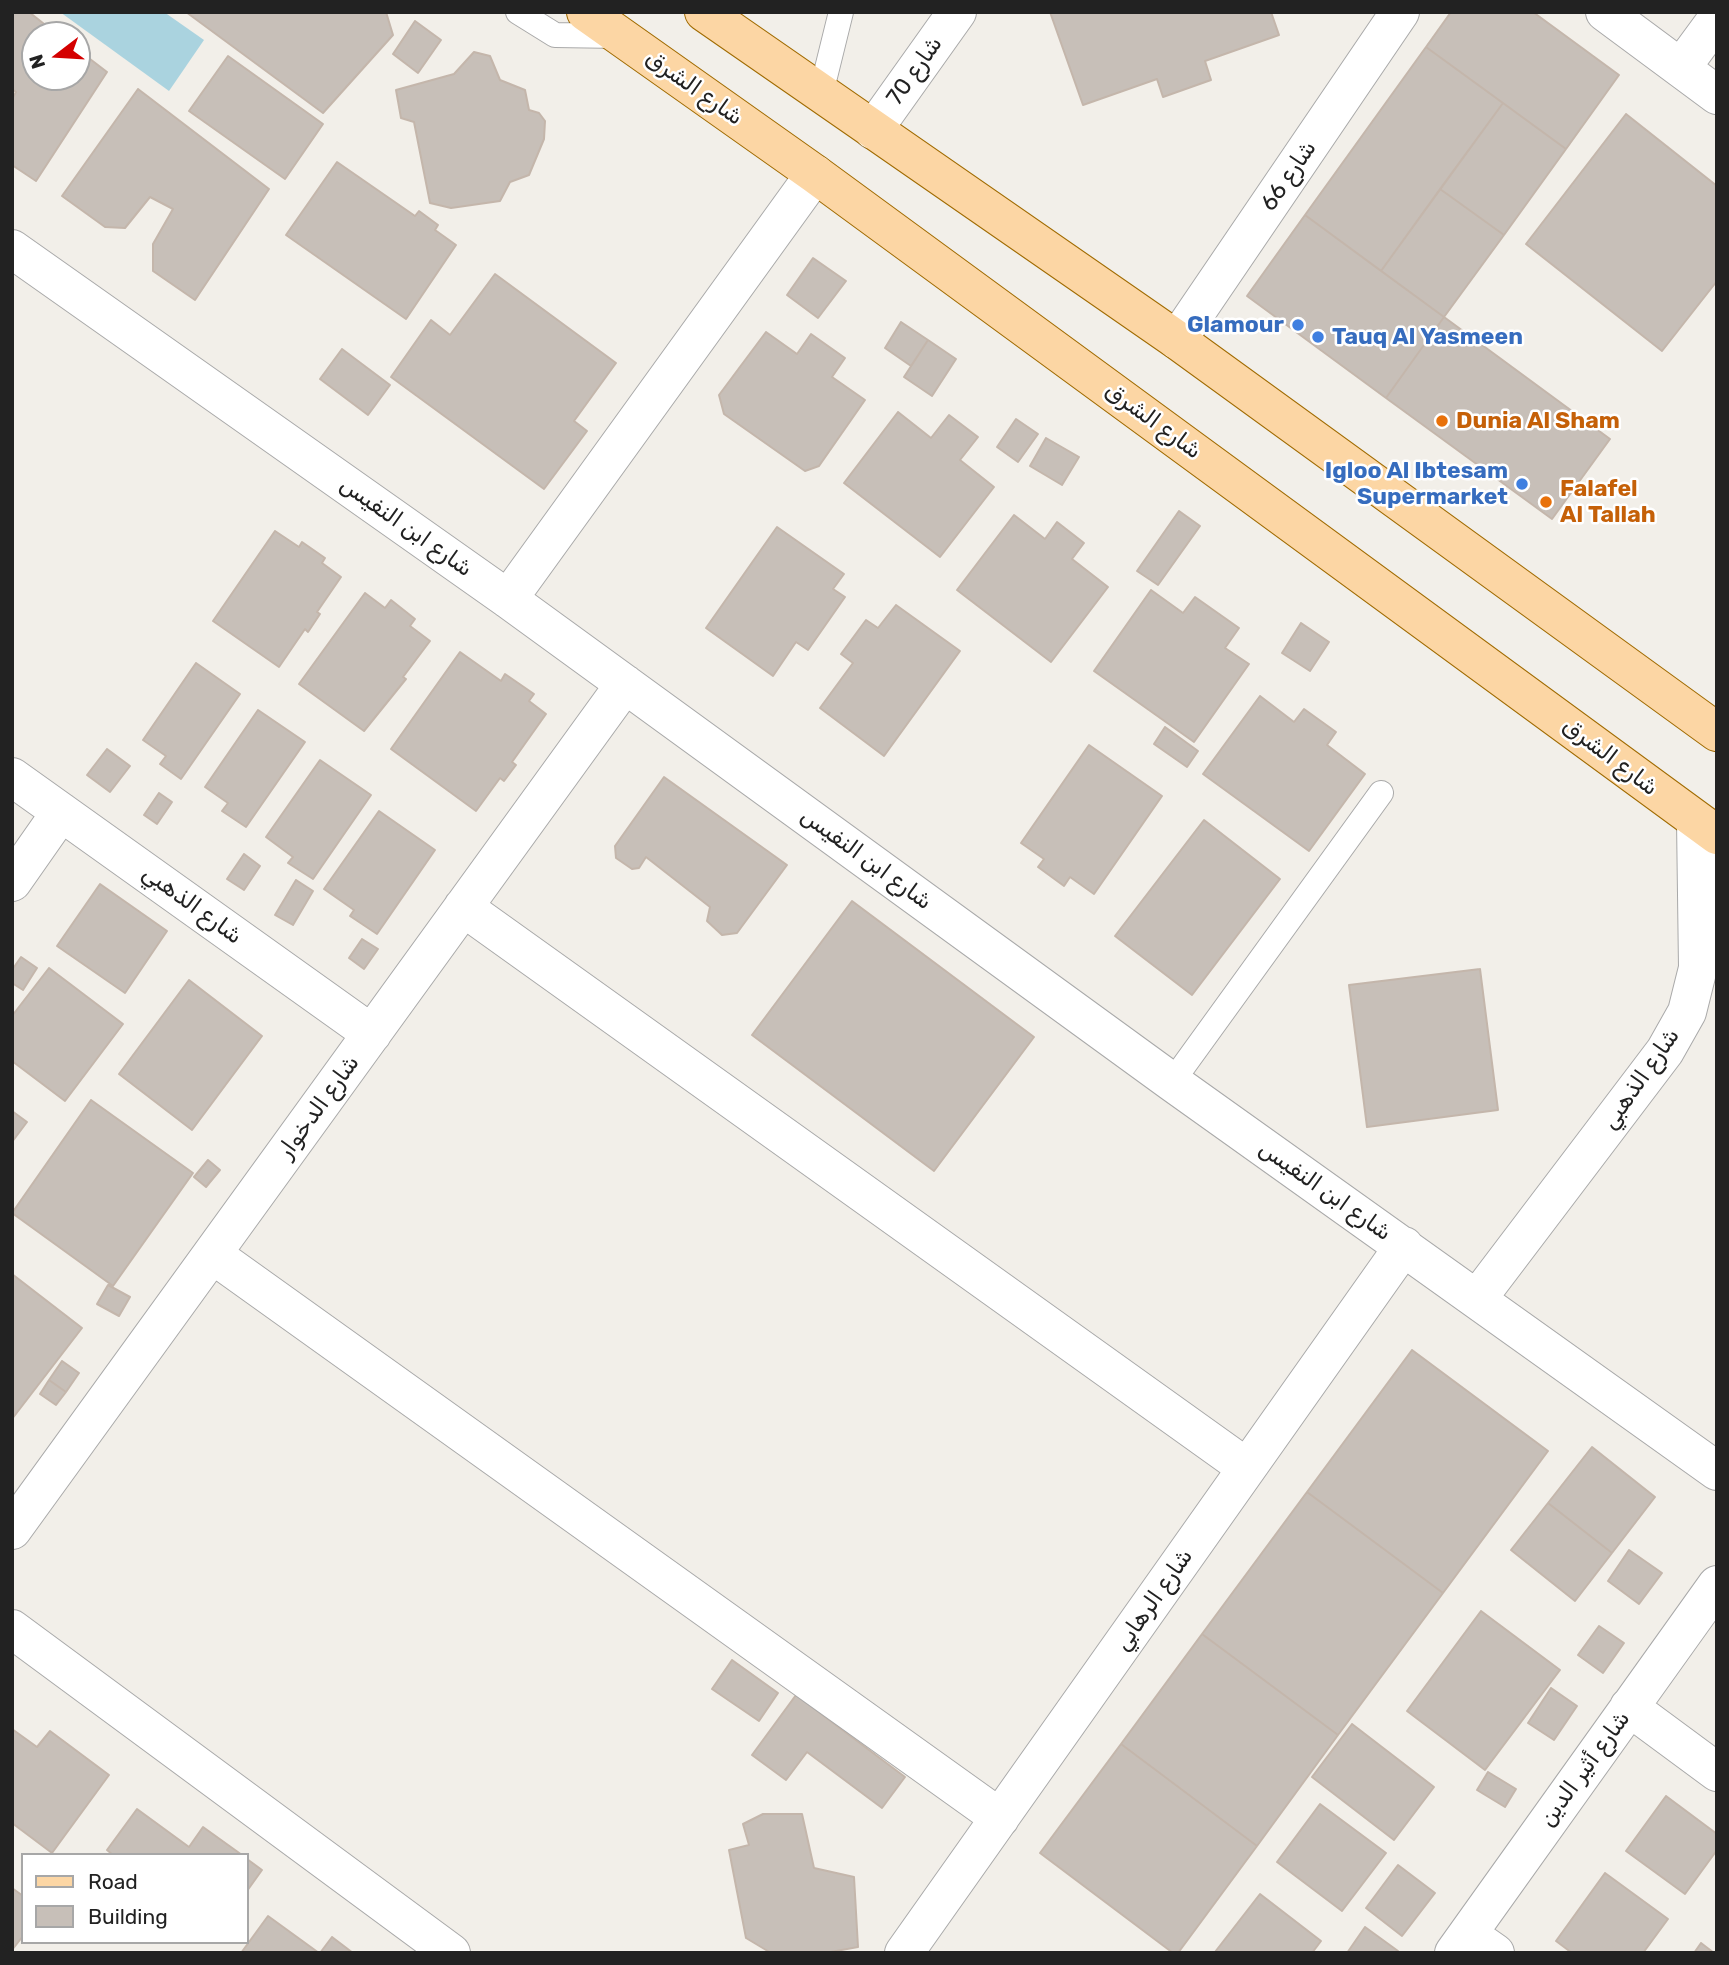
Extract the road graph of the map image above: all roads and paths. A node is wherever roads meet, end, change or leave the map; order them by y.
1 (518, 12) edge
2 (586, 12) edge
3 (704, 12) edge
4 (841, 12) edge
5 (957, 12) edge
6 (1400, 12) edge
7 (1605, 12) edge
8 (1717, 19) edge
9 (621, 36) junction
10 (1681, 68) junction
11 (821, 93) junction
12 (1717, 94) edge
13 (873, 130) junction
14 (815, 174) junction
15 (12, 249) edge
16 (1177, 340) junction
17 (509, 599) junction
18 (625, 684) junction
19 (1717, 732) edge
20 (12, 777) edge
21 (1381, 793) dead end
22 (61, 812) junction
23 (1706, 828) edge
24 (12, 882) edge
25 (463, 907) junction
26 (372, 1034) junction
27 (1172, 1082) junction
28 (1404, 1247) junction
29 (212, 1254) junction
30 (1476, 1299) junction
31 (1247, 1468) junction
32 (1717, 1471) edge
33 (12, 1530) edge
34 (1717, 1585) edge
35 (12, 1629) edge
36 (1629, 1707) junction
37 (1717, 1772) edge
38 (1000, 1818) junction
39 (1472, 1946) edge
40 (451, 1953) edge
41 (904, 1953) edge

1 - 9 lane
2 - 9 main road, شارع الشرق
3 - 11 main road
4 - 11 lane
5 - 13 street, شارع 70
6 - 16 street, شارع 66
7 - 10 street
8 - 10 street
9 - 14 main road, شارع الشرق
10 - 12 street
11 - 13 main road
13 - 16 main road
14 - 17 street
14 - 23 main road, شارع الشرق
15 - 17 street, شارع ابن النفيس
16 - 19 main road
17 - 18 street, شارع ابن النفيس
18 - 25 street, شارع الدخوار
18 - 27 street, شارع ابن النفيس
20 - 22 street, شارع الذهبي
21 - 27 lane
22 - 24 street
22 - 26 street, شارع الذهبي
23 - 30 street, شارع الذهبي
25 - 26 street, شارع الدخوار
25 - 31 street
26 - 29 street, شارع الدخوار
27 - 28 street, شارع ابن النفيس
28 - 30 street, شارع ابن النفيس
28 - 31 street, شارع الرهابي
29 - 33 street, شارع الدخوار
29 - 38 street
30 - 32 street, شارع ابن النفيس
31 - 38 street, شارع الرهابي
34 - 36 street, شارع أثير الدين
35 - 40 street
36 - 37 street
36 - 39 street, شارع أثير الدين
38 - 41 street, شارع الرهابي

